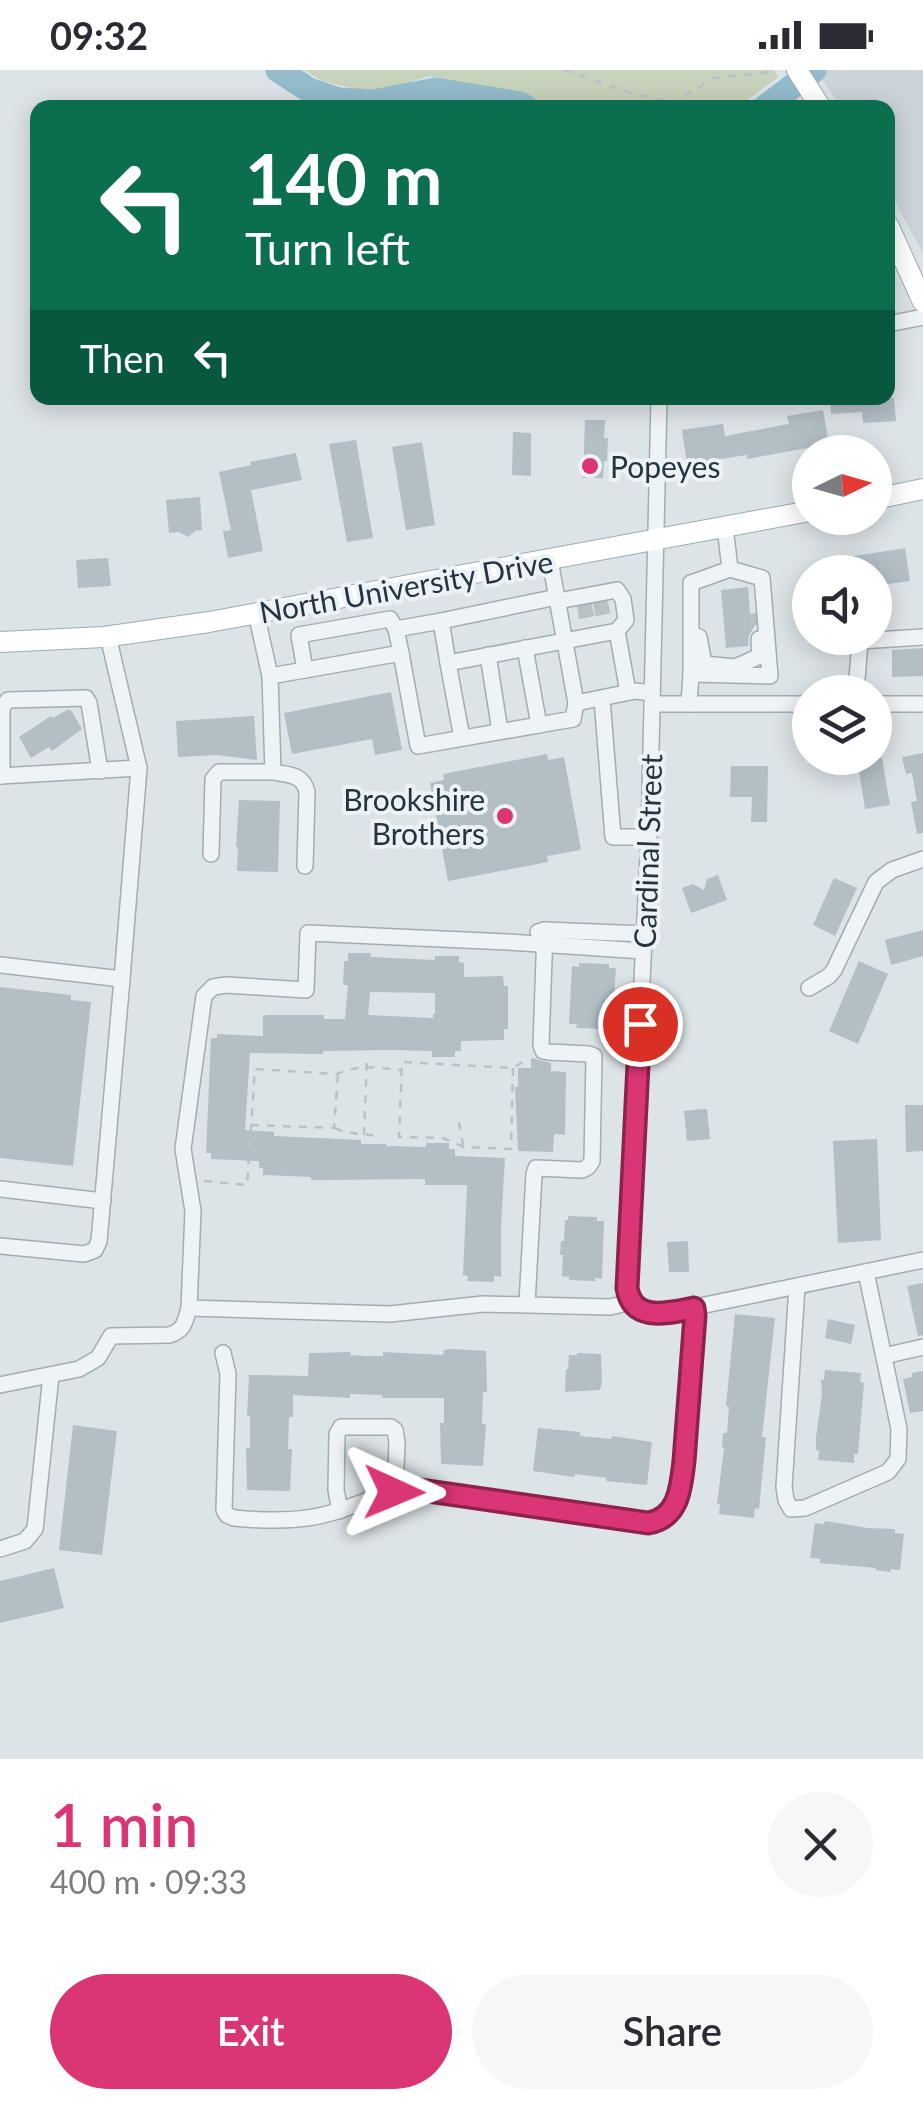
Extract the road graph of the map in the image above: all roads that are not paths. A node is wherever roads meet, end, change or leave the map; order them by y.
1 (797, 70) edge
2 (816, 100) edge
3 (895, 240) edge
4 (923, 302) edge
5 (923, 317) edge
6 (895, 323) edge
7 (659, 405) edge
8 (923, 489) edge
9 (892, 495) edge
10 (792, 514) edge
11 (725, 527) junction
12 (655, 541) junction
13 (550, 560) junction
14 (730, 569) junction
15 (763, 592) junction
16 (557, 598) junction
17 (256, 613) junction
18 (597, 614) junction
19 (441, 621) junction
20 (396, 629) junction
21 (691, 633) junction
22 (108, 636) junction
23 (923, 637) edge
24 (565, 640) junction
25 (0, 642) edge
26 (525, 648) junction
27 (401, 653) junction
28 (488, 656) junction
29 (448, 664) junction
30 (305, 670) junction
31 (691, 674) junction
32 (857, 675) edge
33 (270, 676) junction
34 (770, 676) junction
35 (628, 692) junction
36 (602, 698) junction
37 (652, 698) junction
38 (576, 703) junction
39 (689, 704) junction
40 (771, 704) junction
41 (792, 704) edge
42 (892, 704) edge
43 (923, 704) edge
44 (128, 720) junction
45 (538, 725) junction
46 (93, 726) junction
47 (500, 731) junction
48 (462, 738) junction
49 (139, 768) junction
50 (100, 770) junction
51 (273, 772) junction
52 (1, 776) edge
53 (649, 837) junction
54 (211, 854) dead end
55 (923, 859) edge
56 (305, 866) dead end
57 (644, 934) junction
58 (545, 937) junction
59 (643, 952) junction
60 (0, 965) edge
61 (122, 979) junction
62 (809, 988) dead end
63 (0, 1190) edge
64 (103, 1201) junction
65 (0, 1246) edge
66 (923, 1260) edge
67 (866, 1272) junction
68 (797, 1286) junction
69 (631, 1302) junction
70 (527, 1304) junction
71 (189, 1308) junction
72 (694, 1308) junction
73 (923, 1347) edge
74 (223, 1353) dead end
75 (884, 1356) junction
76 (51, 1375) junction
77 (0, 1384) edge
78 (394, 1492) junction
79 (340, 1510) junction
80 (0, 1549) edge

1 - 2 main road
3 - 4 main road
5 - 6 street
7 - 12 street, Cardinal Street
8 - 9 main road
10 - 11 main road, North University Drive
11 - 12 main road, North University Drive
11 - 14 street
12 - 13 main road, North University Drive
12 - 37 street, Cardinal Street
13 - 16 street
13 - 17 main road, North University Drive
14 - 15 street
14 - 21 street
15 - 21 street
15 - 34 street
16 - 18 street
16 - 19 street
16 - 24 street
17 - 22 main road, North University Drive
17 - 33 street
18 - 24 street
18 - 35 street
19 - 20 street
19 - 29 street
20 - 27 street
20 - 30 street
21 - 31 street
22 - 25 main road, North University Drive
22 - 44 street
23 - 32 street
24 - 26 street
24 - 38 street
26 - 28 street
26 - 45 street
27 - 30 street
27 - 48 street
28 - 29 street
28 - 47 street
29 - 48 street
30 - 33 street
31 - 34 street
31 - 39 street
33 - 51 street
34 - 40 street
35 - 36 street
35 - 37 street
36 - 38 street
36 - 53 street
37 - 39 street
37 - 53 street, Cardinal Street
38 - 45 street
39 - 40 street
40 - 41 street
42 - 43 street
44 - 46 street
44 - 49 street
45 - 47 street
46 - 50 street
46 - 52 street
47 - 48 street
49 - 50 street
49 - 61 street
50 - 52 street
51 - 54 street
51 - 56 street
53 - 57 street, Cardinal Street
55 - 62 street
57 - 58 street
57 - 59 street, Cardinal Street
58 - 59 street
58 - 70 street
58 - 71 street
59 - 69 street, Cardinal Street
60 - 61 street
61 - 64 street
63 - 64 street
64 - 65 street
66 - 67 street
67 - 68 street
67 - 75 street
68 - 72 street
68 - 75 street
69 - 70 street
69 - 72 street
70 - 71 street
71 - 76 street
72 - 78 street
73 - 75 street
74 - 79 street
76 - 77 street
76 - 80 street
78 - 79 street
78 - 79 street

